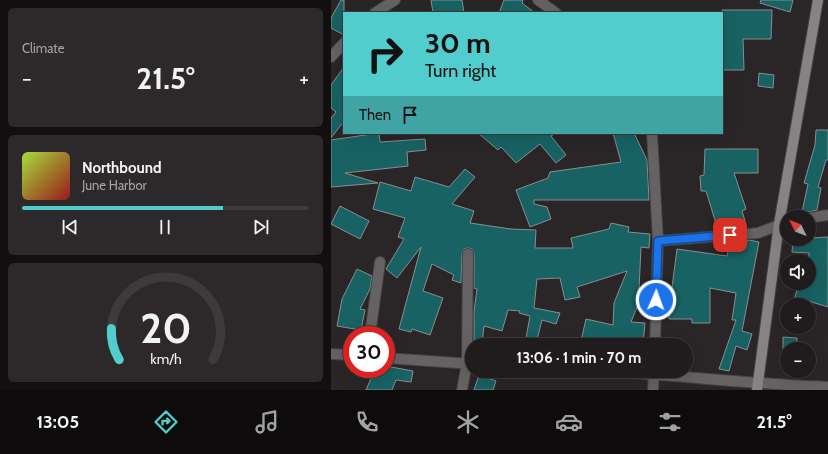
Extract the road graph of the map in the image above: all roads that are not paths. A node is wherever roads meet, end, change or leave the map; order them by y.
1 (395, 0) edge
2 (539, 0) edge
3 (818, 0) edge
4 (377, 12) edge
5 (555, 12) edge
6 (343, 45) edge
7 (331, 57) edge
8 (652, 134) edge
9 (785, 210) edge
10 (828, 215) edge
11 (816, 217) edge
12 (780, 224) edge
13 (658, 241) junction
14 (780, 243) edge
15 (467, 254) dead end
16 (381, 262) dead end
17 (371, 326) edge
18 (469, 338) edge
19 (655, 338) edge
20 (331, 354) edge
21 (343, 355) edge
22 (395, 359) edge
23 (465, 363) edge
24 (466, 378) edge
25 (654, 378) edge
26 (693, 378) edge
27 (758, 387) edge
28 (828, 388) edge
29 (462, 390) edge
30 (653, 390) edge

1 - 4 street
2 - 5 street
3 - 9 main road
6 - 7 street
8 - 13 street
10 - 11 street
12 - 13 street
13 - 19 street
14 - 27 main road
15 - 18 street
16 - 17 street
20 - 21 street
22 - 23 street
24 - 29 street
25 - 30 street
26 - 27 street
27 - 28 street

